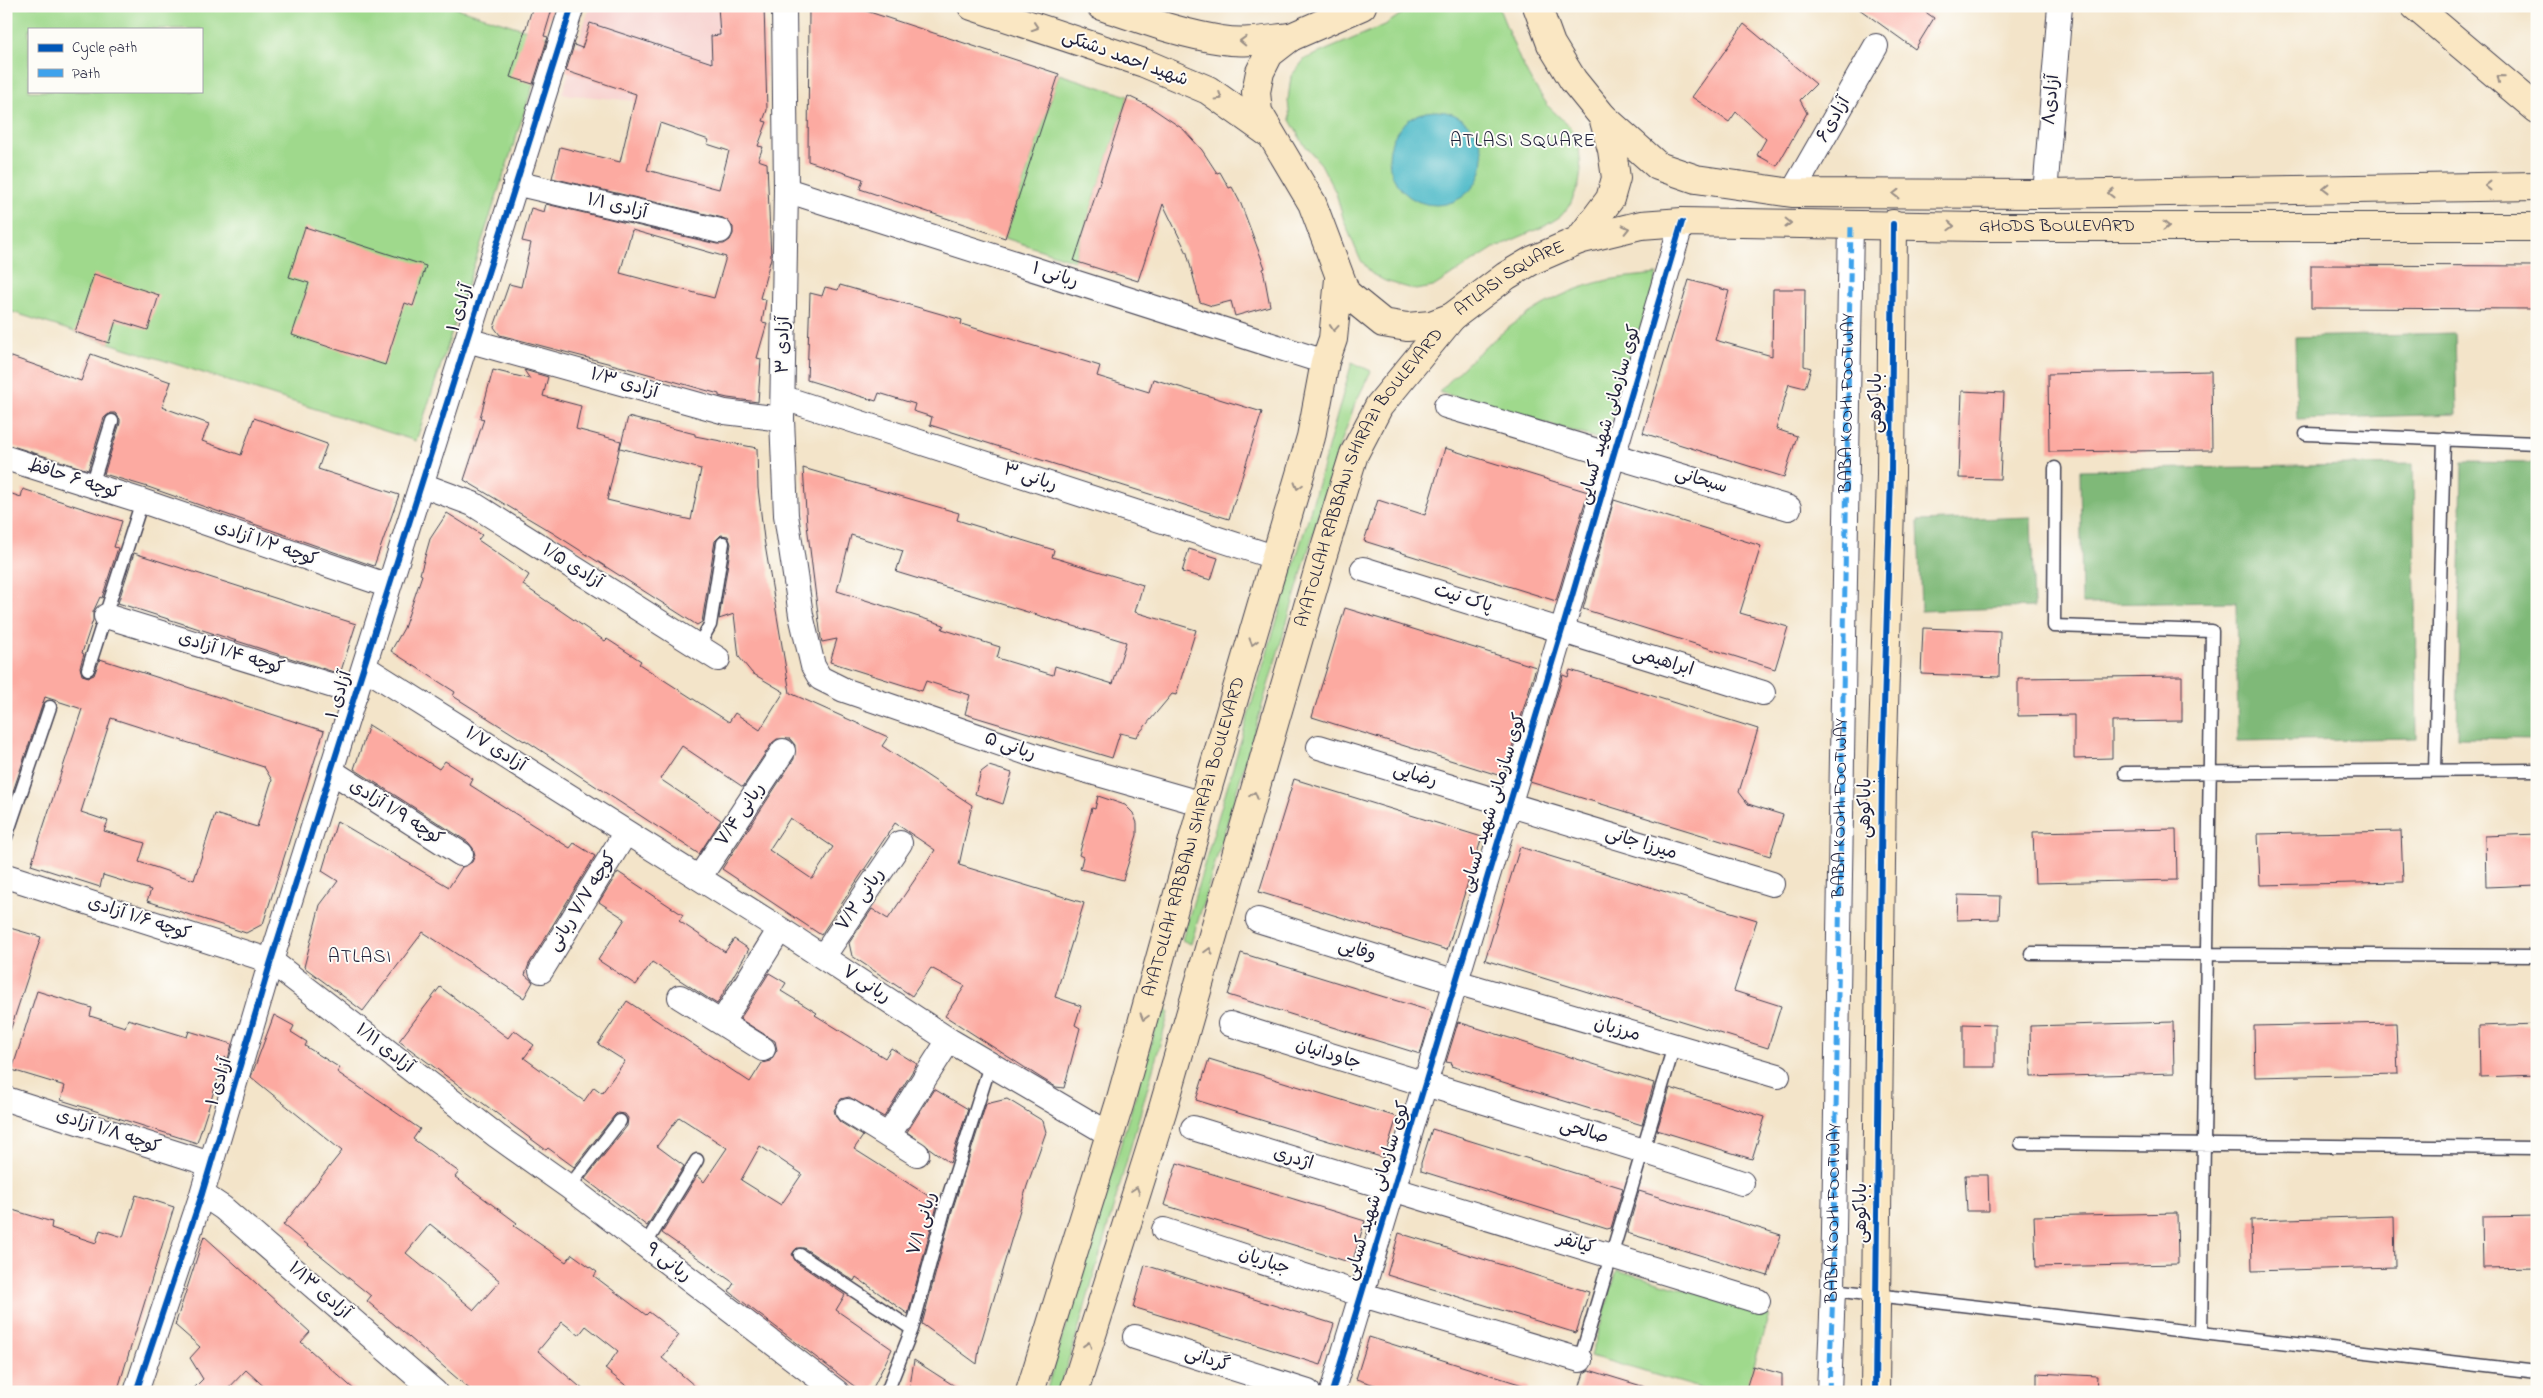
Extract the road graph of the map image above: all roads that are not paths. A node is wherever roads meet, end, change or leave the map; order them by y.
1 (572, 6) edge
2 (784, 6) edge
3 (972, 6) edge
4 (1101, 6) edge
5 (1362, 6) edge
6 (1537, 6) edge
7 (2060, 6) edge
8 (2415, 6) edge
9 (2447, 19) edge
10 (1291, 37) junction
11 (1876, 46) dead end
12 (2537, 109) edge
13 (1603, 117) junction
14 (1268, 133) junction
15 (515, 183) junction
16 (2457, 186) junction
17 (2537, 186) edge
18 (786, 190) junction
19 (1792, 193) junction
20 (2045, 194) junction
21 (1682, 222) junction
22 (1851, 224) junction
23 (1893, 224) junction
24 (2455, 226) junction
25 (2537, 227) edge
26 (720, 232) dead end
27 (1579, 240) junction
28 (1339, 280) junction
29 (1452, 317) junction
30 (467, 340) junction
31 (1324, 362) junction
32 (1446, 406) dead end
33 (783, 409) junction
34 (112, 421) dead end
35 (2306, 434) dead end
36 (2444, 439) junction
37 (2537, 443) edge
38 (1614, 455) junction
39 (6, 458) edge
40 (2055, 468) dead end
41 (92, 485) junction
42 (422, 485) junction
43 (142, 502) junction
44 (1789, 508) dead end
45 (723, 543) dead end
46 (1277, 558) junction
47 (1363, 568) dead end
48 (389, 586) junction
49 (106, 616) junction
50 (1562, 630) junction
51 (708, 652) joint
52 (364, 667) junction
53 (88, 669) dead end
54 (820, 678) joint
55 (356, 693) junction
56 (1763, 693) dead end
57 (50, 707) dead end
58 (1319, 747) dead end
59 (783, 751) dead end
60 (2435, 770) junction
61 (2537, 770) edge
62 (332, 771) junction
63 (2210, 771) junction
64 (2125, 773) dead end
65 (1203, 804) junction
66 (1510, 804) junction
67 (626, 832) junction
68 (6, 837) edge
69 (900, 843) dead end
70 (461, 854) dead end
71 (6, 876) edge
72 (699, 878) junction
73 (1772, 884) dead end
74 (1258, 920) dead end
75 (780, 929) junction
76 (2031, 953) dead end
77 (2207, 954) junction
78 (2537, 956) edge
79 (823, 957) junction
80 (271, 961) junction
81 (1160, 963) junction
82 (541, 971) dead end
83 (1201, 978) junction
84 (1456, 982) junction
85 (680, 997) dead end
86 (722, 1022) junction
87 (1230, 1024) dead end
88 (949, 1040) junction
89 (1674, 1046) junction
90 (763, 1049) dead end
91 (990, 1065) junction
92 (1778, 1076) dead end
93 (1426, 1086) junction
94 (6, 1099) edge
95 (848, 1111) dead end
96 (620, 1121) dead end
97 (1193, 1128) dead end
98 (1109, 1134) junction
99 (497, 1136) joint
100 (888, 1136) junction
101 (2020, 1143) dead end
102 (2204, 1144) junction
103 (2537, 1148) edge
104 (1643, 1150) junction
105 (917, 1154) dead end
106 (697, 1160) dead end
107 (210, 1164) junction
108 (1742, 1183) dead end
109 (569, 1187) junction
110 (1393, 1190) junction
111 (202, 1194) junction
112 (1164, 1230) dead end
113 (645, 1245) junction
114 (1611, 1254) junction
115 (800, 1255) dead end
116 (1833, 1290) junction
117 (1363, 1295) junction
118 (1758, 1301) dead end
119 (912, 1329) junction
120 (2201, 1332) junction
121 (1135, 1337) dead end
122 (1580, 1360) joint
123 (2537, 1372) edge
124 (136, 1392) edge
125 (435, 1392) edge
126 (837, 1392) edge
127 (886, 1392) edge
128 (1030, 1392) edge
129 (1074, 1392) edge
130 (1308, 1392) edge
131 (1332, 1392) edge
132 (1829, 1392) edge
133 (1876, 1392) edge

1 - 15 street, آزادی ۱
2 - 18 street, ۳ آزادی
3 -> 14 main road, شهید احمد دشتکی
10 -> 4 main road
5 - 10 main road, ATLASI SQUARE
6 - 13 main road, ATLASI SQUARE
7 - 20 street, آزادی۸
8 - 9 main road
12 -> 9 main road
10 - 14 main road, ATLASI SQUARE
11 - 19 street, آزادی۶
13 - 19 main road, GHODS BOULEVARD
13 - 27 main road, ATLASI SQUARE
14 - 28 main road, ATLASI SQUARE
15 - 26 street, آزادی ۱/۱
15 - 30 street, آزادی ۱
17 -> 16 main road, GHODS BOULEVARD
16 -> 20 main road, GHODS BOULEVARD
16 - 24 main road
18 - 31 street, ربانی ۱
18 - 33 street, ۳ آزادی
20 -> 19 main road, GHODS BOULEVARD
21 -> 22 main road, GHODS BOULEVARD
27 -> 21 main road, GHODS BOULEVARD
21 - 38 street, کوی سازمانی شهید کسایی
22 - 23 main road, GHODS BOULEVARD
22 - 116 street, BABA KOOHI FOOTWAY
23 -> 24 main road, GHODS BOULEVARD
23 - 133 main road, باباکوهی
24 - 25 main road, GHODS BOULEVARD
27 - 29 main road, ATLASI SQUARE
28 - 29 main road, ATLASI SQUARE
28 -> 31 main road, AYATOLLAH RABBANI SHIRAZI BOULEVARD
83 -> 29 main road, AYATOLLAH RABBANI SHIRAZI BOULEVARD
30 - 33 street, آزادی ۱/۳
30 - 42 street, آزادی ۱
31 -> 46 main road, AYATOLLAH RABBANI SHIRAZI BOULEVARD
32 - 38 street, سبحانی
33 - 46 street, ربانی ۳
33 - 54 street, ۳ آزادی
34 - 41 lane
35 - 36 lane
36 - 37 lane
36 - 60 lane
38 - 44 street, سبحانی
38 - 50 street, کوی سازمانی شهید کسایی
39 - 41 street, کوچه ۶ حافظ
40 - 63 lane
41 - 43 street, کوچه ۶ حافظ
42 - 48 street, آزادی ۱
42 - 51 street, آزادی ۱/۵
43 - 48 street, کوچه ۱/۲ آزادی
43 - 49 lane
45 - 51 lane
46 -> 65 main road, AYATOLLAH RABBANI SHIRAZI BOULEVARD
47 - 50 street, پاک نیت
48 - 52 street, آزادی ۱
49 - 53 lane
49 - 55 street, کوچه ۱/۴ آزادی
50 - 56 street, ابراهیمی
50 - 66 street, کوی سازمانی شهید کسایی
52 - 55 street, آزادی ۱
52 - 67 street, آزادی ۱/۷
54 - 65 street, ربانی ۵
55 - 62 street, آزادی ۱
57 - 68 lane
58 - 66 street, رضایی
59 - 72 street, ربانی ۷/۴
60 - 61 lane
60 - 63 lane
62 - 70 street, کوچه ۱/۹ آزادی
62 - 80 street, آزادی ۱
63 - 64 lane
63 - 77 lane
65 - 81 main road, AYATOLLAH RABBANI SHIRAZI BOULEVARD
66 - 73 street, میرزا جانی
66 - 84 street, کوی سازمانی شهید کسایی
67 - 72 street, ربانی ۷
67 - 82 street, کوچه ۷/۷ ربانی
69 - 79 street, ربانی ۷/۲
71 - 80 street, کوچه ۱/۶ آزادی
72 - 75 street, ربانی ۷
74 - 84 street, وفایی
75 - 79 street, ربانی ۷
75 - 86 street
76 - 77 lane
77 - 78 lane
77 - 102 lane
79 - 88 street, ربانی ۷
80 - 99 street, آزادی ۱/۱۱
80 - 107 street, آزادی ۱
81 - 83 main road
81 -> 98 main road, AYATOLLAH RABBANI SHIRAZI BOULEVARD
129 -> 83 main road, AYATOLLAH RABBANI SHIRAZI BOULEVARD
84 - 89 street, مرزبان
84 - 93 street, کوی سازمانی شهید کسایی
85 - 86 street
86 - 90 street
87 - 93 street, جاودانیان
88 - 91 street, ربانی ۷
88 - 100 street
89 - 92 street, مرزبان
89 - 104 lane
91 - 98 street, ربانی ۷
91 - 119 lane, ربانی ۷/۱
93 - 104 street, صالحی
93 - 110 street, کوی سازمانی شهید کسایی
94 - 107 street, کوچه ۱/۸ آزادی
95 - 100 street
96 - 109 lane
97 - 110 street, اژدری
98 - 128 main road, AYATOLLAH RABBANI SHIRAZI BOULEVARD
99 - 109 street, ربانی ۹
100 - 105 street
101 - 102 lane
102 - 103 lane
102 - 120 lane
104 - 108 street, صالحی
104 - 114 lane
106 - 113 lane
107 - 111 street, آزادی ۱
109 - 113 street, ربانی ۹
110 - 114 street, کیانفر
110 - 117 street, کوی سازمانی شهید کسایی
111 - 124 street, آزادی ۱
111 - 125 street, آزادی ۱/۱۳
112 - 117 street, جباریان
113 - 126 street, ربانی ۹
114 - 118 street, کیانفر
114 - 122 lane
115 - 119 lane
116 - 120 lane
116 - 132 street, BABA KOOHI FOOTWAY
117 - 122 street, جباریان
117 - 131 street, کوی سازمانی شهید کسایی
119 - 127 lane, ربانی ۷/۱
120 - 123 lane
121 - 130 street, گردانی

